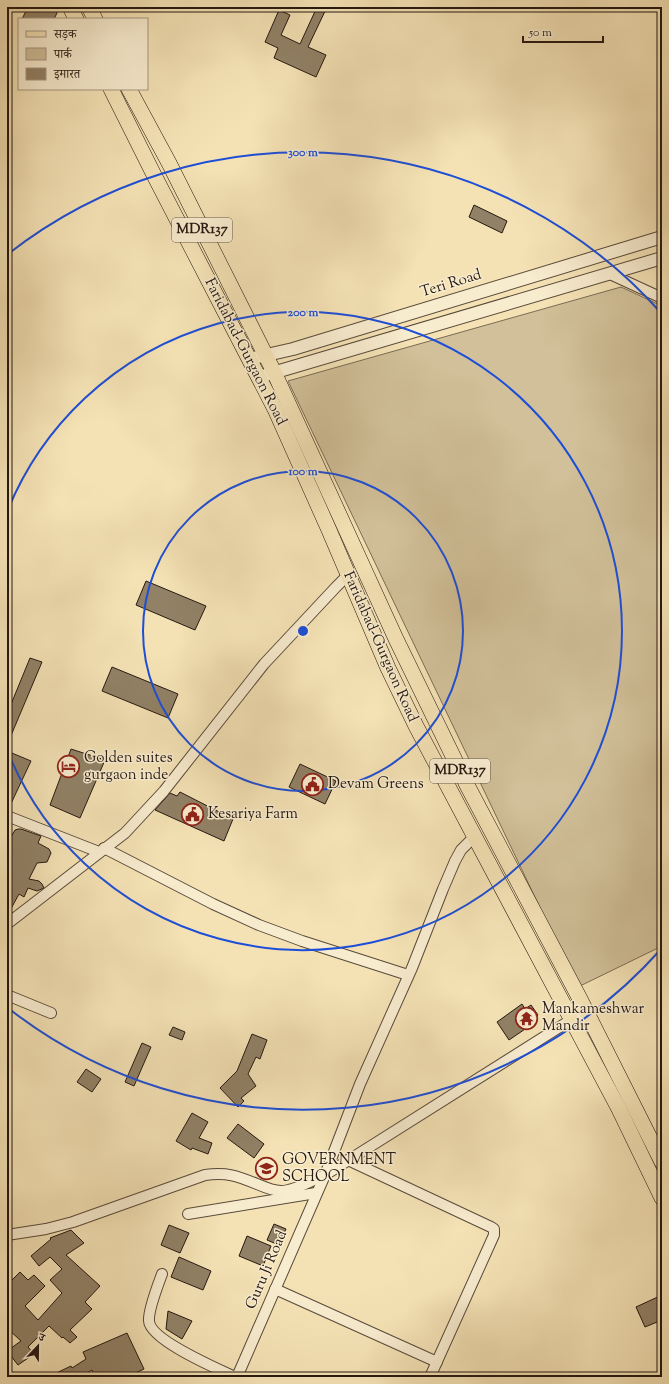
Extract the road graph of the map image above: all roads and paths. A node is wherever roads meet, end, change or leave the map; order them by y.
1 (70, 7) edge
2 (89, 7) edge
3 (76, 18) edge
4 (94, 18) edge
5 (112, 90) edge
6 (130, 90) edge
7 (662, 237) edge
8 (662, 258) edge
9 (610, 274) junction
10 (662, 298) edge
11 (266, 356) junction
12 (249, 359) junction
13 (274, 372) junction
14 (259, 377) junction
15 (348, 575) junction
16 (7, 816) edge
17 (474, 837) junction
18 (101, 850) junction
19 (7, 924) edge
20 (408, 975) junction
21 (7, 995) edge
22 (585, 1011) junction
23 (51, 1013) dead end
24 (572, 1020) junction
25 (348, 1160) junction
26 (662, 1162) edge
27 (325, 1175) junction
28 (316, 1193) junction
29 (662, 1198) edge
30 (188, 1214) dead end
31 (7, 1235) edge
32 (162, 1274) dead end
33 (275, 1289) junction
34 (437, 1362) junction
35 (236, 1377) edge
36 (430, 1377) edge

1 - 3 main road
2 - 4 main road
5 - 12 main road, Faridabad-Gurgaon Road / MDR137
6 - 11 main road, Faridabad-Gurgaon Road / MDR137
7 - 11 street, Teri Road
8 - 9 street
9 - 10 street
9 - 13 street
11 - 12 street, Teri Road
11 - 13 main road, Faridabad-Gurgaon Road / MDR137
12 - 14 main road, Faridabad-Gurgaon Road / MDR137
13 - 14 street
13 - 22 main road, Faridabad-Gurgaon Road / MDR137
14 - 15 main road, Faridabad-Gurgaon Road / MDR137
15 - 17 main road, Faridabad-Gurgaon Road / MDR137
15 - 18 street
16 - 18 street
17 - 20 street, Guru Ji Road
17 - 24 main road, Faridabad-Gurgaon Road / MDR137
18 - 19 street
18 - 20 street
20 - 27 street, Guru Ji Road
21 - 23 street
22 - 24 street
22 - 26 main road, Faridabad-Gurgaon Road / MDR137
24 - 25 street
24 - 29 main road, Faridabad-Gurgaon Road / MDR137
25 - 27 street
25 - 34 street
27 - 28 street, Guru Ji Road
27 - 31 street
28 - 30 street
28 - 33 street, Guru Ji Road
32 - 35 street
33 - 34 street
33 - 35 street, Guru Ji Road
34 - 36 street

